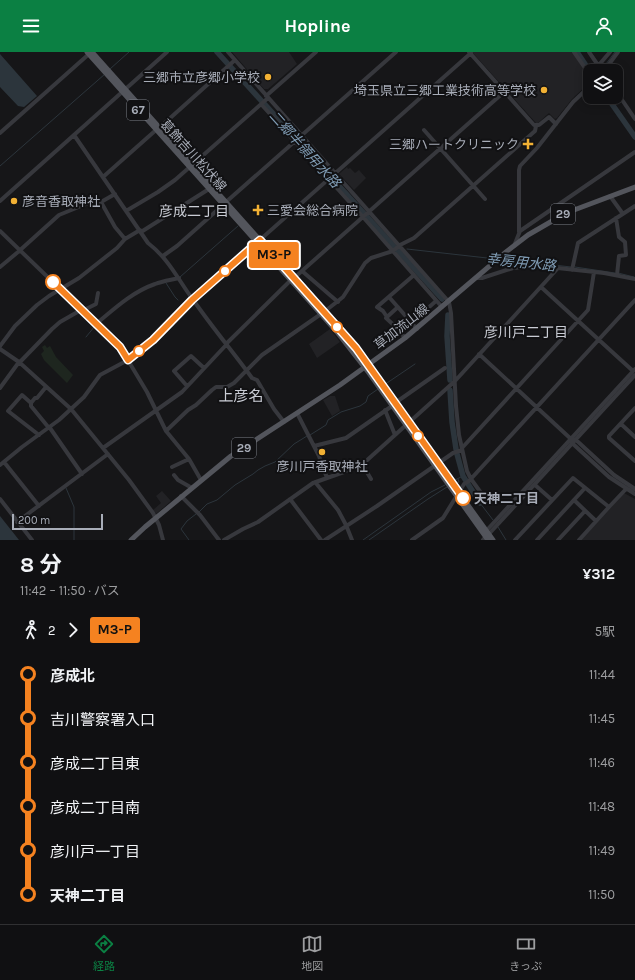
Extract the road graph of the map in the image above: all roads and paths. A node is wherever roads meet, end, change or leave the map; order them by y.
1 (167, 52) edge
2 (228, 52) edge
3 (316, 52) edge
4 (396, 52) edge
5 (574, 52) edge
6 (589, 52) edge
7 (610, 52) edge
8 (618, 52) edge
9 (89, 53) edge
10 (470, 53) edge
11 (235, 60) junction
12 (597, 64) edge
13 (600, 64) edge
14 (609, 64) edge
15 (583, 65) edge
16 (124, 90) junction
17 (504, 92) junction
18 (583, 93) edge
19 (264, 100) junction
20 (623, 101) edge
21 (635, 119) edge
22 (556, 124) junction
23 (536, 126) junction
24 (158, 129) junction
25 (424, 130) dead end
26 (0, 133) edge
27 (74, 135) junction
28 (298, 139) junction
29 (440, 148) junction
30 (635, 152) edge
31 (191, 166) junction
32 (103, 177) junction
33 (331, 177) junction
34 (473, 186) junction
35 (635, 186) edge
36 (209, 189) junction
37 (115, 194) junction
38 (610, 196) junction
39 (485, 199) dead end
40 (0, 200) edge
41 (101, 202) junction
42 (225, 204) junction
43 (635, 206) edge
44 (126, 211) junction
45 (623, 214) junction
46 (366, 215) junction
47 (616, 218) junction
48 (0, 231) edge
49 (140, 231) junction
50 (519, 232) junction
51 (125, 239) junction
52 (258, 241) junction
53 (514, 246) junction
54 (396, 248) junction
55 (20, 250) junction
56 (163, 256) junction
57 (0, 267) edge
58 (558, 268) junction
59 (572, 268) junction
60 (302, 271) junction
61 (594, 272) junction
62 (617, 274) junction
63 (414, 275) junction
64 (179, 278) junction
65 (476, 278) junction
66 (292, 279) junction
67 (635, 279) edge
68 (425, 284) dead end
69 (541, 287) junction
70 (60, 289) junction
71 (98, 293) dead end
72 (389, 297) junction
73 (192, 300) junction
74 (635, 300) edge
75 (436, 301) junction
76 (338, 302) junction
77 (449, 302) junction
78 (442, 306) junction
79 (398, 308) junction
80 (82, 310) junction
81 (322, 313) junction
82 (387, 317) junction
83 (407, 318) junction
84 (579, 320) junction
85 (411, 323) junction
86 (96, 324) junction
87 (396, 327) junction
88 (417, 329) junction
89 (405, 338) junction
90 (599, 339) junction
91 (227, 344) junction
92 (0, 346) edge
93 (0, 349) edge
94 (479, 354) junction
95 (128, 360) junction
96 (19, 363) junction
97 (366, 366) junction
98 (204, 368) junction
99 (445, 368) dead end
100 (247, 371) junction
101 (634, 372) edge
102 (455, 381) junction
103 (187, 386) junction
104 (0, 388) edge
105 (46, 388) junction
106 (516, 389) junction
107 (31, 403) junction
108 (394, 405) junction
109 (536, 407) junction
110 (635, 408) edge
111 (71, 409) junction
112 (156, 410) junction
113 (385, 410) junction
114 (297, 413) junction
115 (284, 422) junction
116 (407, 423) junction
117 (621, 424) junction
118 (49, 428) junction
119 (166, 431) junction
120 (39, 435) junction
121 (394, 435) junction
122 (635, 437) edge
123 (571, 439) junction
124 (574, 442) junction
125 (314, 446) junction
126 (103, 448) junction
127 (458, 450) junction
128 (108, 454) junction
129 (189, 459) junction
130 (635, 461) edge
131 (2, 463) edge
132 (362, 464) junction
133 (436, 464) junction
134 (172, 467) dead end
135 (82, 474) junction
136 (174, 474) dead end
137 (327, 478) junction
138 (371, 479) dead end
139 (201, 480) junction
140 (470, 480) junction
141 (315, 482) junction
142 (535, 485) junction
143 (192, 488) junction
144 (585, 488) junction
145 (626, 489) junction
146 (635, 489) edge
147 (458, 493) junction
148 (635, 494) edge
149 (181, 496) junction
150 (484, 497) dead end
151 (0, 499) edge
152 (290, 499) junction
153 (552, 500) junction
154 (574, 500) junction
155 (39, 506) junction
156 (609, 507) junction
157 (585, 511) junction
158 (156, 518) junction
159 (596, 521) junction
160 (17, 522) junction
161 (346, 525) junction
162 (487, 536) edge
163 (32, 540) edge
164 (132, 540) edge
165 (163, 540) edge
166 (219, 540) edge
167 (224, 540) edge
168 (321, 540) edge
169 (324, 540) edge
170 (352, 540) edge
171 (412, 540) edge
172 (493, 540) edge
173 (515, 540) edge
174 (537, 540) edge
175 (558, 540) edge
176 (579, 540) edge

1 - 16 street
2 - 11 street
3 - 19 street
4 - 28 street
5 - 15 street
6 - 12 street
7 - 13 street
8 - 14 street
9 - 16 main road, 葛飾吉川松伏線 / 67
9 - 26 street
10 - 17 street
10 - 33 street
11 - 19 street
11 - 24 street
16 - 24 main road, 葛飾吉川松伏線 / 67
16 - 27 street
17 - 23 street
17 - 29 street
18 - 22 street
19 - 28 street
19 - 28 street
19 - 31 street
20 - 21 street
22 - 23 street
22 - 50 street
23 - 34 street
24 - 31 main road, 葛飾吉川松伏線 / 67
24 - 32 street
25 - 29 street
27 - 32 street
27 - 40 street
28 - 33 street
28 - 33 street
28 - 42 street
29 - 34 street
29 - 46 street
30 - 50 street
31 - 36 main road, 葛飾吉川松伏線 / 67
31 - 42 main road, 葛飾吉川松伏線 / 67
31 - 44 street
32 - 37 street
33 - 46 street
33 - 46 street
33 - 52 street
34 - 39 street
34 - 54 street
35 - 38 main road, 草加流山線 / 29
36 - 42 main road, 葛飾吉川松伏線 / 67
36 - 49 street
37 - 41 street
37 - 44 street
38 - 45 street
38 - 53 main road, 草加流山線 / 29
41 - 51 street
41 - 55 street
42 - 52 main road, 葛飾吉川松伏線 / 67
42 - 56 street
43 - 45 street
44 - 49 street
45 - 47 street
46 - 54 street
46 - 54 street
46 - 60 street
47 - 59 street
47 - 62 street
48 - 55 street
49 - 51 street
49 - 56 street
50 - 53 street
51 - 70 street
52 - 66 main road, 葛飾吉川松伏線 / 67
52 - 73 street
53 - 65 main road, 草加流山線 / 29
54 - 63 street
54 - 76 street
54 - 77 street
55 - 57 street
55 - 70 street
56 - 64 street
58 - 59 street
58 - 65 street
58 - 69 street
59 - 61 street
60 - 66 street
60 - 76 street
61 - 62 street
61 - 84 street
62 - 67 street
63 - 72 street
63 - 75 street
64 - 73 street
64 - 86 street
65 - 77 main road, 草加流山線 / 29
66 - 81 main road, 葛飾吉川松伏線 / 67
66 - 91 street
68 - 78 street
69 - 84 street
69 - 94 street
70 - 80 street
70 - 92 street
71 - 80 street
72 - 79 street
72 - 82 street
73 - 91 street
73 - 95 street
74 - 90 street
75 - 78 street
75 - 85 street
76 - 81 street
77 - 78 main road, 草加流山線 / 29
77 - 102 street
78 - 88 main road, 草加流山線 / 29
79 - 82 street
79 - 83 street
80 - 86 street
80 - 96 street
81 - 97 main road, 葛飾吉川松伏線 / 67
81 - 100 street
82 - 87 street
83 - 85 street
83 - 87 street
84 - 90 street
84 - 106 street
85 - 88 street
86 - 95 street
87 - 89 street
88 - 89 main road, 草加流山線 / 29
89 - 97 main road, 草加流山線 / 29
90 - 101 street
90 - 109 street
91 - 98 street
91 - 100 street
93 - 96 street
94 - 102 street
94 - 106 street
95 - 111 street
95 - 112 street
96 - 104 street
96 - 105 street
97 - 108 main road, 葛飾吉川松伏線 / 67
97 - 114 main road, 草加流山線 / 29
98 - 103 street
98 - 103 street
99 - 108 street
100 - 115 street
100 - 119 street
101 - 123 street
101 - 124 street
102 - 116 street
102 - 127 street
103 - 112 street
105 - 107 street
105 - 111 street
106 - 109 street
106 - 127 street
107 - 118 street
107 - 120 street
108 - 113 street
108 - 116 main road, 葛飾吉川松伏線 / 67
109 - 123 street
109 - 140 street
110 - 117 street
111 - 118 street
111 - 126 street
112 - 119 street
112 - 126 street
113 - 121 street
113 - 125 street
114 - 115 main road, 草加流山線 / 29
114 - 125 street
115 - 139 main road, 草加流山線 / 29
116 - 121 street
116 - 133 main road, 葛飾吉川松伏線 / 67
117 - 122 street
117 - 130 street
118 - 120 street
118 - 135 street
119 - 129 street
120 - 131 street
121 - 132 street
123 - 124 street
123 - 162 street
124 - 142 street
124 - 145 street
124 - 146 street
125 - 137 street
126 - 128 street
127 - 133 street
127 - 140 street
128 - 135 street
128 - 158 street
129 - 134 street
129 - 139 street
131 - 155 street
132 - 137 street
132 - 138 street
133 - 147 main road, 葛飾吉川松伏線 / 67
133 - 161 street
135 - 155 street
136 - 143 street
137 - 141 street
139 - 143 main road, 草加流山線 / 29
140 - 147 street
140 - 150 street
141 - 152 street
141 - 161 street
142 - 153 street
142 - 162 street
143 - 149 main road, 草加流山線 / 29
144 - 153 street
144 - 154 street
144 - 156 street
145 - 148 street
145 - 156 street
147 - 162 main road, 葛飾吉川松伏線 / 67
147 - 171 street
149 - 158 main road, 草加流山線 / 29
149 - 166 street
151 - 160 street
152 - 167 street
152 - 168 street
153 - 173 street
154 - 157 street
154 - 174 street
155 - 160 street
156 - 159 street
157 - 159 street
157 - 175 street
158 - 164 main road, 草加流山線 / 29
158 - 165 street
159 - 176 street
160 - 163 street
161 - 169 street
161 - 170 street
162 - 172 main road, 葛飾吉川松伏線 / 67

